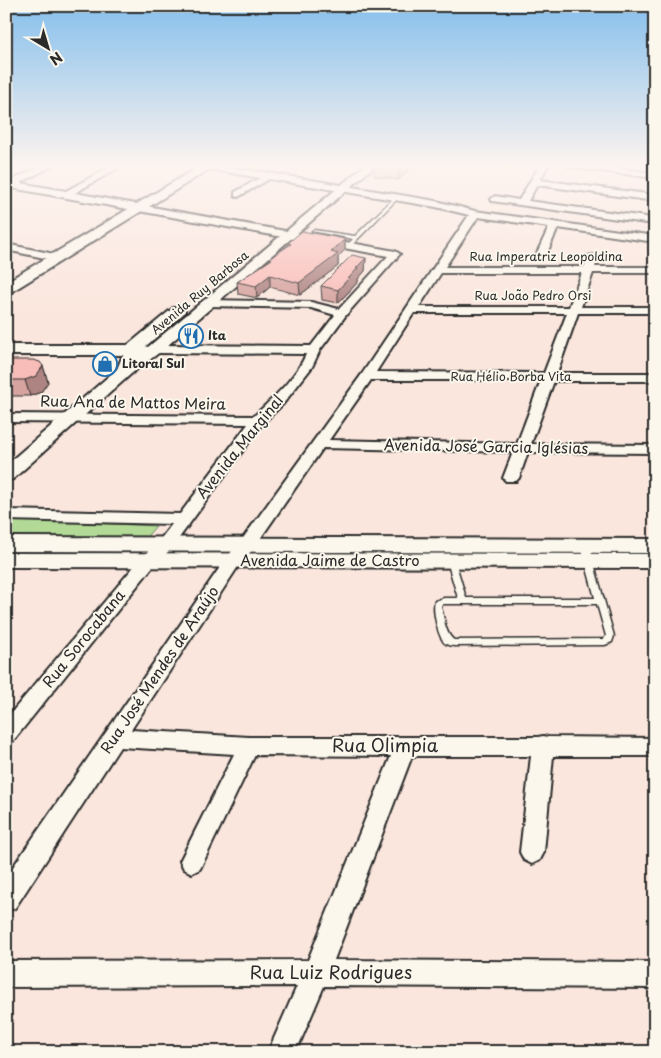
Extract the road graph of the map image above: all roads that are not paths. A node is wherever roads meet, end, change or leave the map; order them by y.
1 (107, 214) edge
2 (131, 214) edge
3 (177, 214) edge
4 (295, 214) edge
5 (313, 214) edge
6 (380, 214) edge
7 (474, 214) edge
8 (477, 214) edge
9 (608, 214) edge
10 (650, 220) edge
11 (556, 225) junction
12 (314, 231) edge
13 (274, 232) junction
14 (643, 233) dead end
15 (290, 234) junction
16 (655, 239) edge
17 (352, 242) junction
18 (6, 248) edge
19 (40, 254) junction
20 (395, 254) joint
21 (541, 255) dead end
22 (244, 256) dead end
23 (59, 258) junction
24 (590, 264) junction
25 (438, 270) junction
26 (655, 270) edge
27 (6, 276) edge
28 (6, 289) edge
29 (191, 300) dead end
30 (207, 304) junction
31 (411, 310) junction
32 (573, 310) junction
33 (655, 310) edge
34 (342, 313) junction
35 (6, 350) edge
36 (132, 350) junction
37 (155, 350) junction
38 (314, 350) junction
39 (125, 371) junction
40 (367, 376) junction
41 (655, 377) edge
42 (549, 378) junction
43 (6, 418) edge
44 (72, 418) junction
45 (258, 420) junction
46 (318, 444) junction
47 (522, 448) junction
48 (655, 449) edge
49 (6, 475) edge
50 (511, 478) dead end
51 (6, 515) edge
52 (183, 518) junction
53 (6, 544) edge
54 (165, 545) junction
55 (247, 545) junction
56 (655, 546) edge
57 (279, 553) junction
58 (587, 553) junction
59 (6, 560) edge
60 (148, 561) junction
61 (233, 561) junction
62 (451, 561) junction
63 (655, 561) edge
64 (463, 601) junction
65 (600, 602) junction
66 (7, 734) edge
67 (116, 738) junction
68 (249, 746) junction
69 (404, 746) junction
70 (543, 746) junction
71 (655, 747) edge
72 (532, 852) dead end
73 (192, 861) dead end
74 (6, 899) edge
75 (316, 973) junction
76 (6, 974) edge
77 (655, 975) edge
78 (282, 1052) edge

1 - 19 main road
2 - 23 main road
3 - 13 street
4 - 13 street, Avenida Ruy Barbosa
5 - 15 street, Avenida Ruy Barbosa
6 - 17 lane
7 - 25 street
8 - 11 street
9 - 10 street
10 - 14 street
11 - 16 street
11 - 21 street
12 - 17 lane
13 - 15 street
13 - 22 street, Avenida Ruy Barbosa
15 - 17 street
15 - 30 street, Avenida Ruy Barbosa
17 - 20 street
18 - 19 street
19 - 23 street
19 - 27 main road
20 - 34 street
23 - 28 main road
24 - 25 street, Rua Imperatriz Leopoldina
24 - 26 street, Rua Imperatriz Leopoldina
24 - 32 street
25 - 31 street
29 - 36 street, Avenida Ruy Barbosa
30 - 34 street
30 - 37 street, Avenida Ruy Barbosa
31 - 32 street, Rua João Pedro Orsi
31 - 40 street
32 - 33 street, Rua João Pedro Orsi
32 - 42 street
34 - 38 street
35 - 36 street
36 - 37 street
36 - 39 street, Avenida Ruy Barbosa
37 - 38 street
37 - 39 street, Avenida Ruy Barbosa
38 - 45 street, Avenida Marginal
39 - 44 street, Avenida Ruy Barbosa
40 - 42 street, Rua Hélio Borba Vita
40 - 46 street, Rua José Mendes de Araújo
41 - 42 street, Rua Hélio Borba Vita
42 - 47 street
43 - 44 street, Rua Ana de Mattos Meira
44 - 45 street, Rua Ana de Mattos Meira
44 - 49 street, Avenida Ruy Barbosa
45 - 52 street, Avenida Marginal
46 - 47 street, Avenida José Garcia Iglésias
46 - 55 street, Rua José Mendes de Araújo
47 - 48 street, Avenida José Garcia Iglésias
47 - 50 street
51 - 52 street
52 - 54 street, Avenida Marginal
53 - 54 street, Avenida Jaime de Castro
54 - 55 street, Avenida Jaime de Castro
54 - 60 street, Rua Sorocabana
55 - 57 street, Avenida Jaime de Castro
55 - 61 street, Rua José Mendes de Araújo
56 - 58 street, Avenida Jaime de Castro
57 - 58 street, Avenida Jaime de Castro
57 - 61 street, Avenida Jaime de Castro
57 - 62 street, Avenida Jaime de Castro
58 - 62 street, Avenida Jaime de Castro
58 - 63 street, Avenida Jaime de Castro
58 - 65 lane
59 - 60 street, Avenida Jaime de Castro
60 - 61 street, Avenida Jaime de Castro
60 - 66 street, Rua Sorocabana
61 - 67 street, Rua José Mendes de Araújo
62 - 64 lane
64 - 65 lane
64 - 65 lane
67 - 68 street, Rua Olimpia
67 - 74 street, Rua José Mendes de Araújo
68 - 69 street, Rua Olimpia
68 - 73 street
69 - 70 street, Rua Olimpia
69 - 75 street
70 - 71 street, Rua Olimpia
70 - 72 street
75 - 76 street, Rua Luiz Rodrigues
75 - 77 street, Rua Luiz Rodrigues
75 - 78 street

